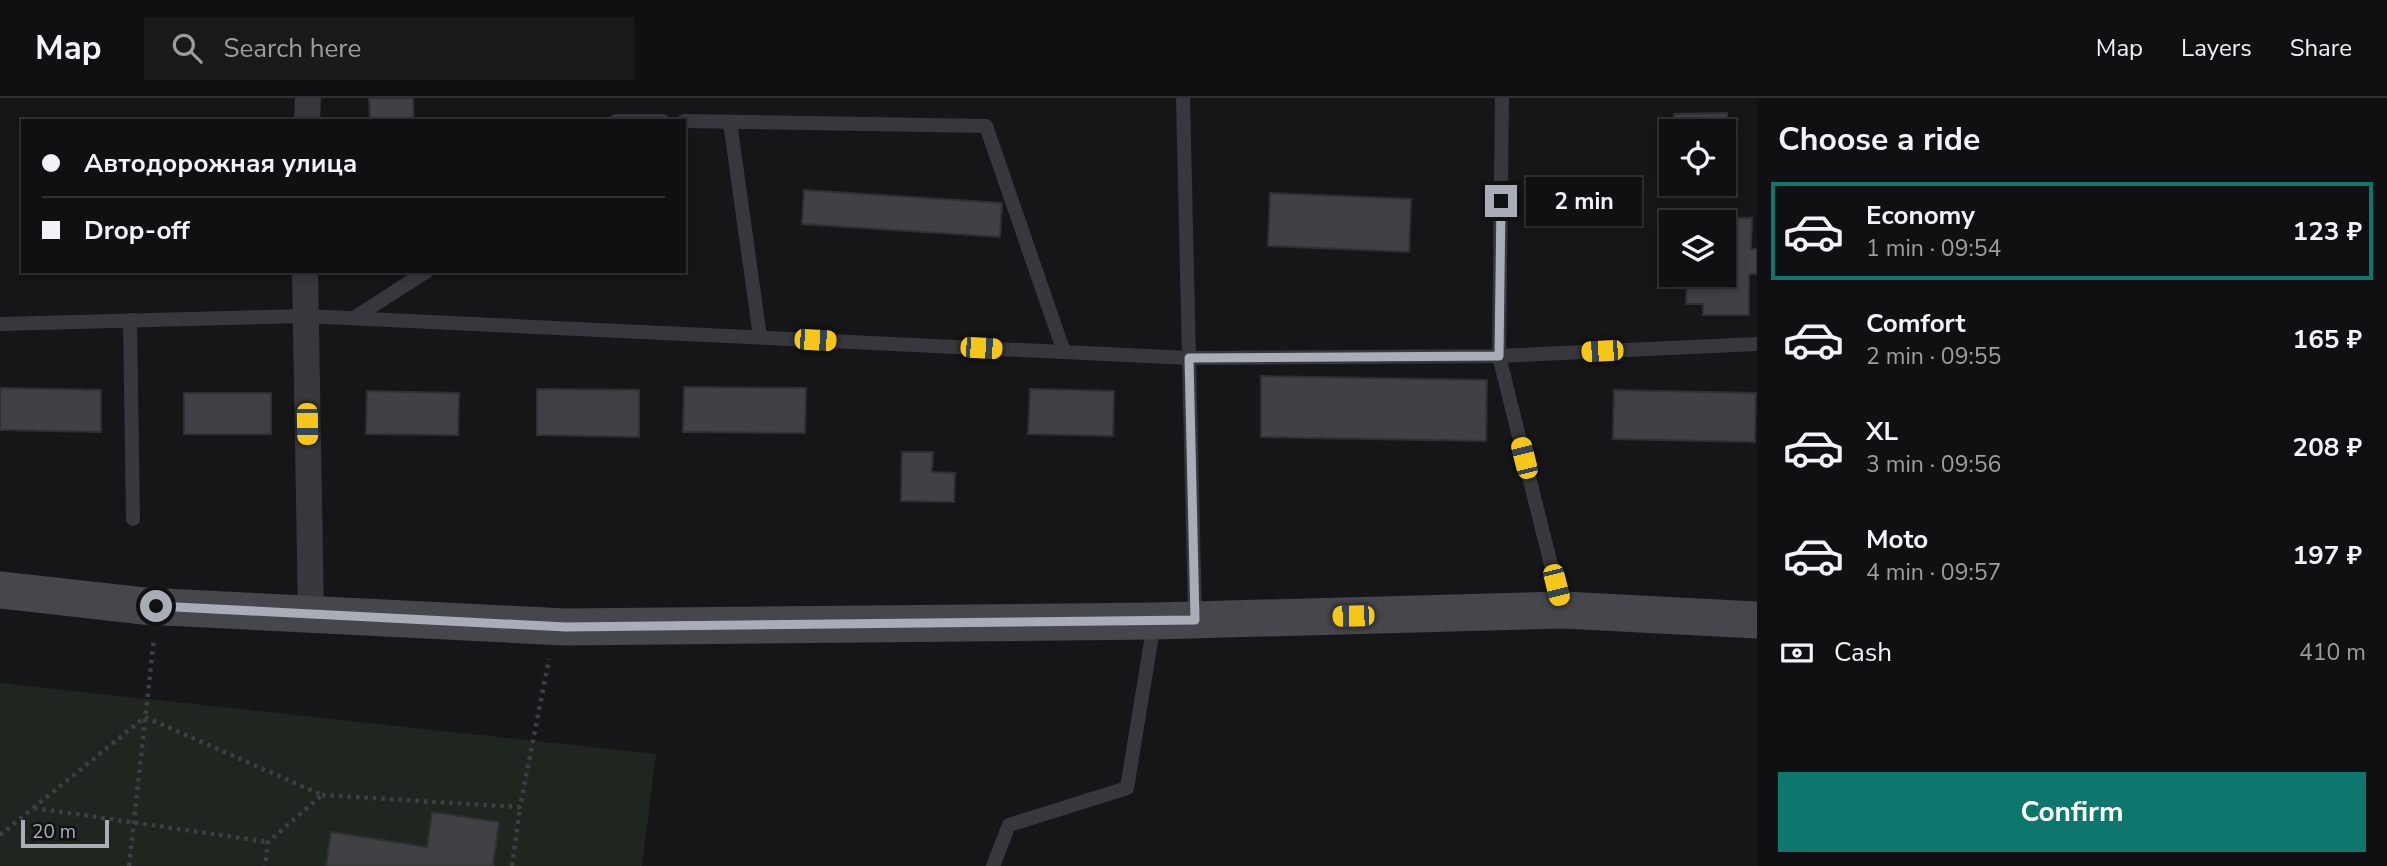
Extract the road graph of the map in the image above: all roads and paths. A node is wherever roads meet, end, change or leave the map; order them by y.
1 (308, 98) edge
2 (1182, 98) edge
3 (1502, 98) edge
4 (307, 119) edge
5 (686, 121) edge
6 (730, 122) junction
7 (305, 273) edge
8 (424, 273) edge
9 (304, 316) junction
10 (354, 318) junction
11 (130, 320) junction
12 (0, 324) edge
13 (760, 337) junction
14 (1757, 344) edge
15 (1063, 352) junction
16 (1499, 356) junction
17 (1189, 358) junction
18 (133, 519) dead end
19 (0, 590) edge
20 (156, 606) junction
21 (1563, 610) junction
22 (310, 614) junction
23 (1195, 620) junction
24 (1757, 620) edge
25 (1154, 621) junction
26 (555, 626) junction
27 (145, 718) junction
28 (322, 794) junction
29 (520, 807) junction
30 (34, 808) junction
31 (134, 823) junction
32 (0, 835) edge
33 (268, 842) junction
34 (129, 866) edge
35 (265, 866) edge
36 (512, 866) edge
37 (993, 866) edge

1 - 4 street
2 - 17 lane
3 - 16 lane
5 - 6 lane
6 - 13 lane
6 - 15 lane
7 - 9 street
8 - 10 lane
9 - 10 lane
9 - 11 lane
9 - 22 street
10 - 13 lane
11 - 12 lane
11 - 18 lane
13 - 15 lane
14 - 16 lane
15 - 17 lane
16 - 17 lane
16 - 21 lane
17 - 23 lane
19 - 20 main road
20 - 22 main road
20 - 27 path
21 - 23 main road
21 - 24 main road
22 - 26 main road
23 - 25 main road
25 - 26 main road
25 - 37 lane
26 - 29 path
27 - 28 path
27 - 30 path
27 - 31 path
28 - 29 path
28 - 33 path
29 - 36 path
30 - 31 path
30 - 32 path
31 - 33 path
31 - 34 path
33 - 35 path

